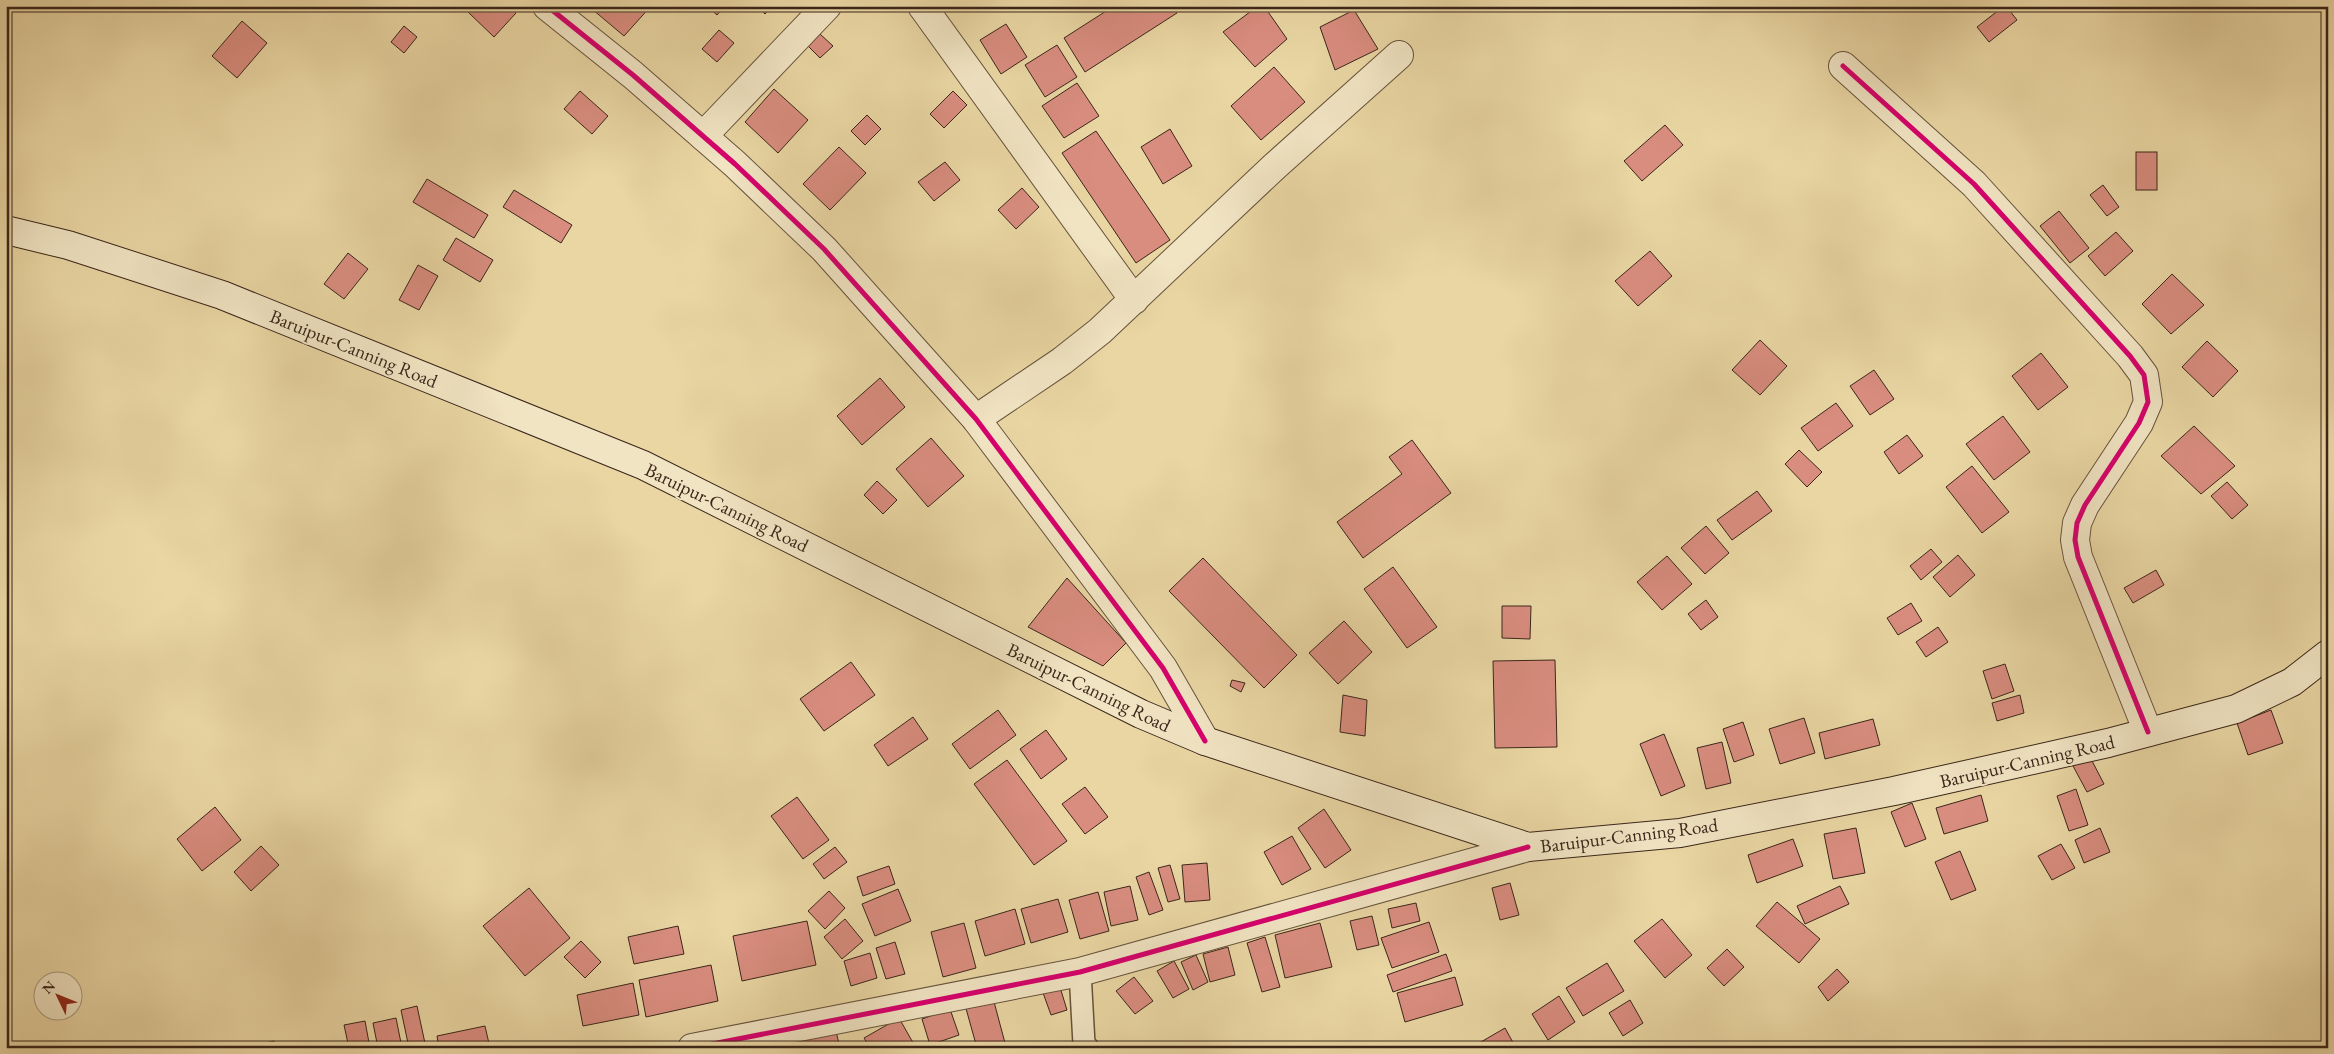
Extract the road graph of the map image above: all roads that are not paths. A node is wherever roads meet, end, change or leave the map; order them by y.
1 (547, 6) edge
2 (827, 6) edge
3 (922, 6) edge
4 (1399, 55) dead end
5 (1843, 66) dead end
6 (703, 136) junction
7 (6, 230) edge
8 (1134, 300) junction
9 (976, 418) junction
10 (2328, 654) edge
11 (2148, 732) junction
12 (1204, 741) junction
13 (1528, 847) junction
14 (1080, 972) junction
15 (692, 1048) edge
16 (1088, 1048) edge

1 - 6 street
2 - 6 street
3 - 8 street
4 - 8 street
5 - 11 street
6 - 9 street
7 - 12 street, Baruipur-Canning Road
8 - 9 street
9 - 12 street
10 - 11 street, Baruipur-Canning Road
11 - 13 street, Baruipur-Canning Road
12 - 13 street, Baruipur-Canning Road
13 - 14 street
14 - 15 street
14 - 16 lane

